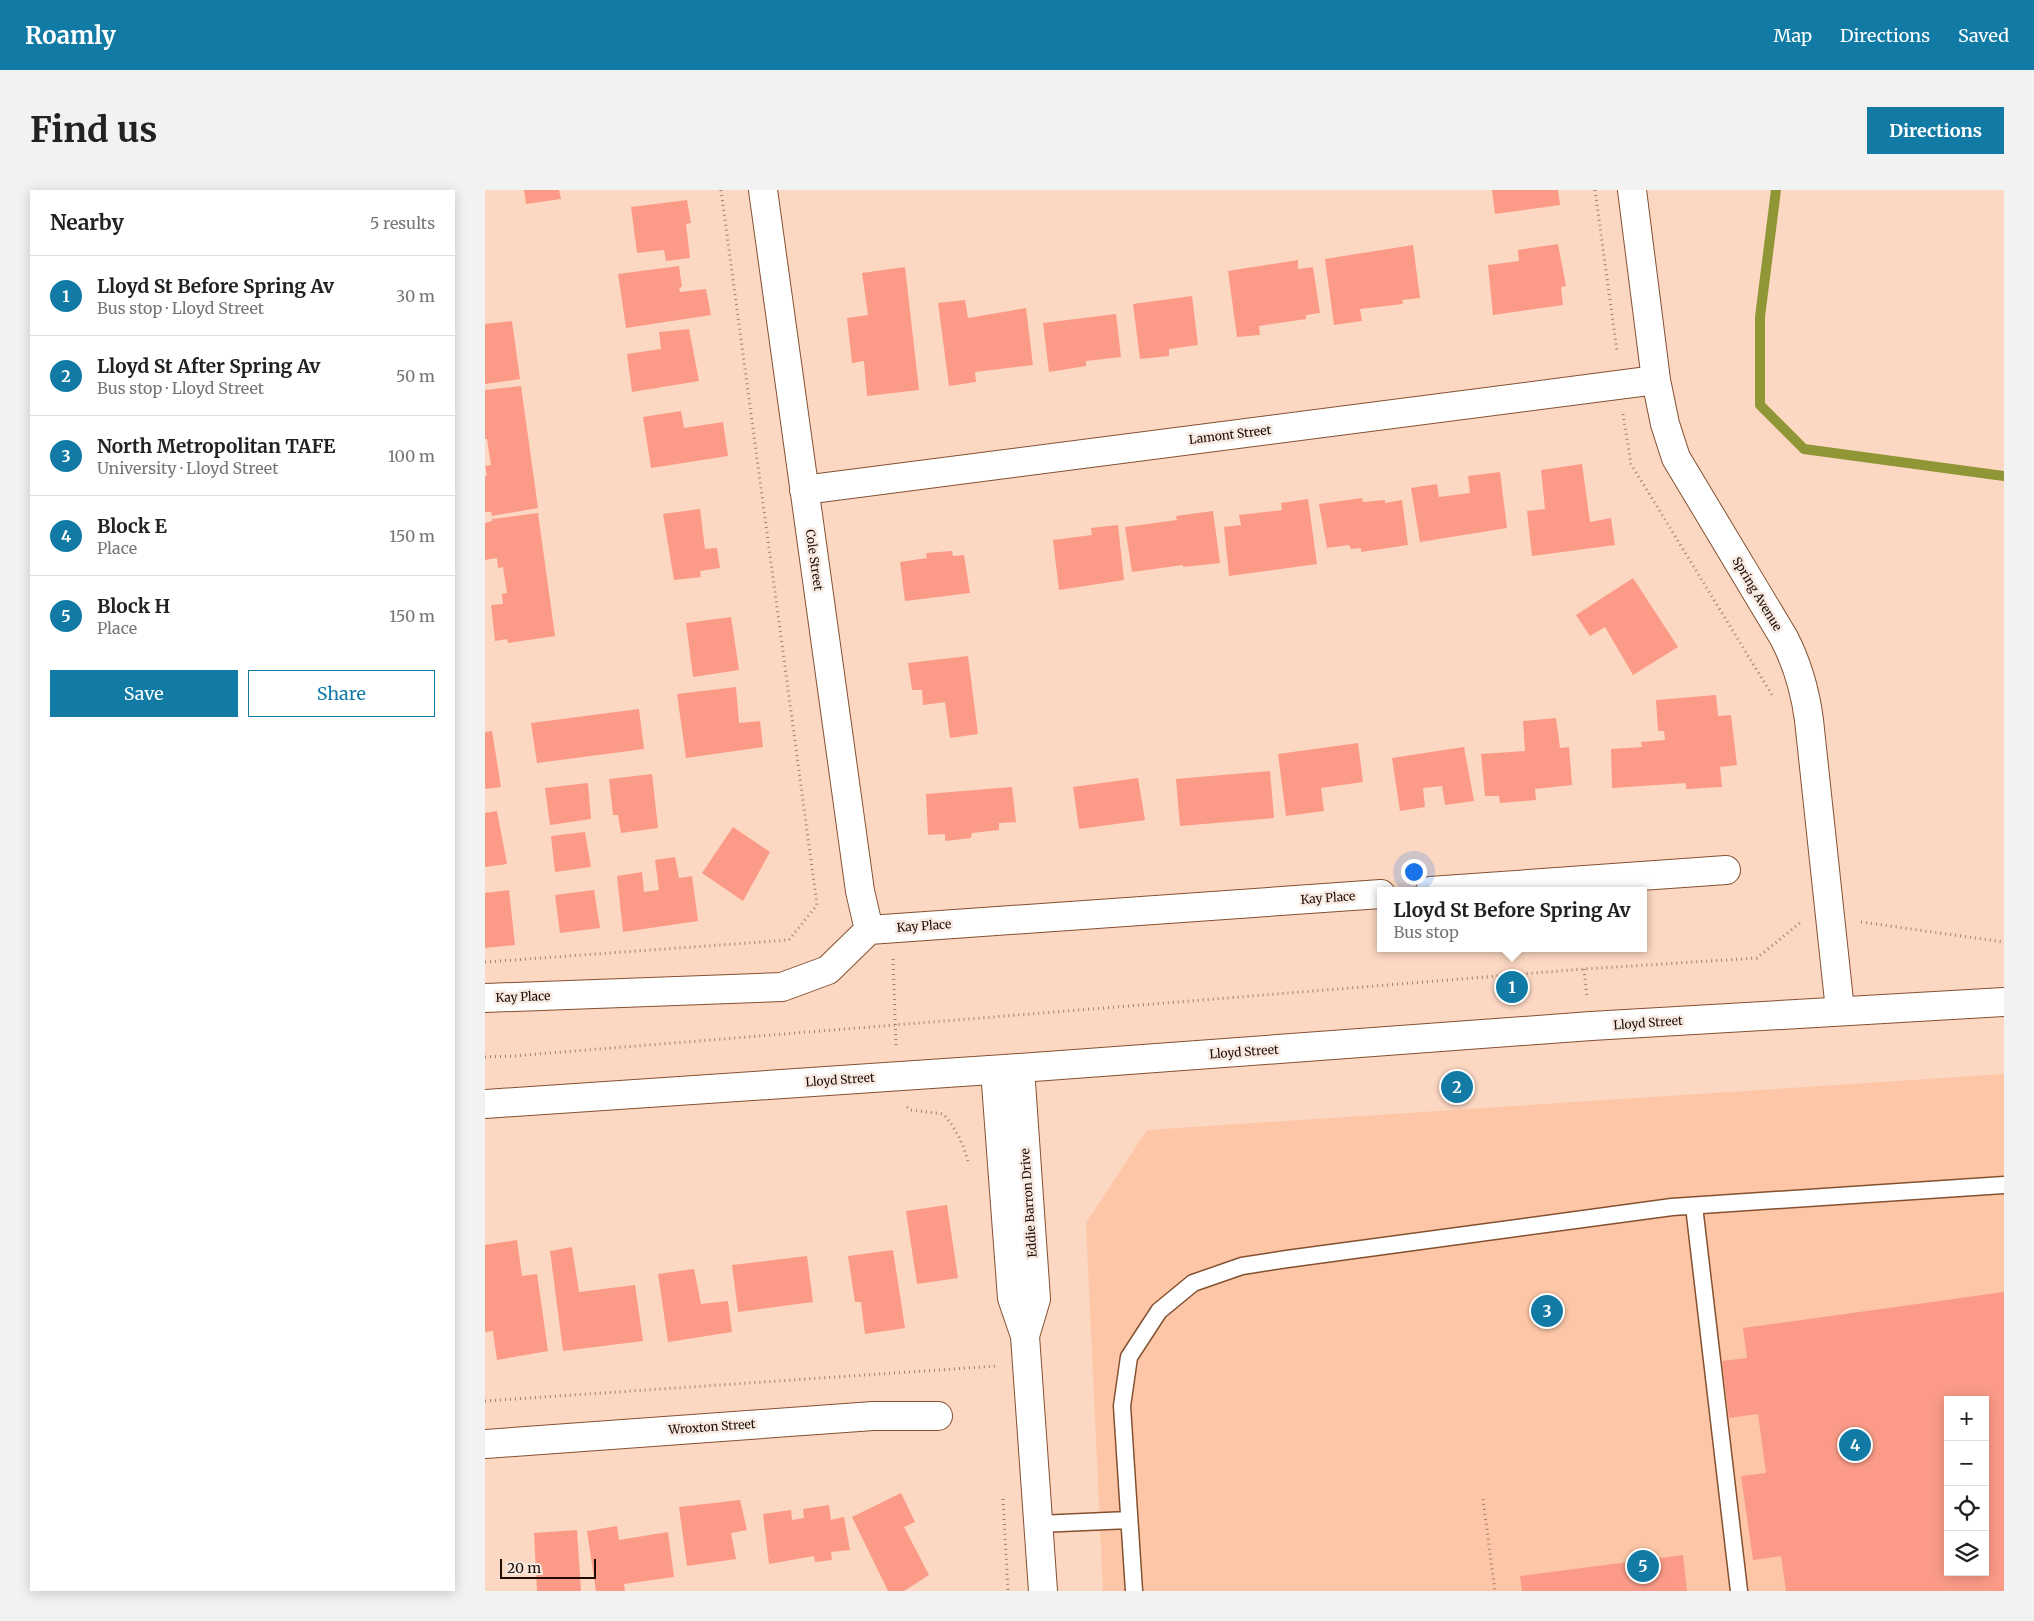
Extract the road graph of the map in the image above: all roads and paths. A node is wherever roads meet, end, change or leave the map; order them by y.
1 (721, 190) edge
2 (763, 190) edge
3 (1595, 190) edge
4 (1632, 190) edge
5 (1617, 350) dead end
6 (1655, 380) junction
7 (1623, 412) dead end
8 (804, 490) junction
9 (1776, 702) dead end
10 (1727, 870) dead end
11 (1487, 887) edge
12 (1377, 894) edge
13 (1832, 923) junction
14 (869, 930) junction
15 (2004, 942) edge
16 (893, 959) dead end
17 (485, 962) edge
18 (485, 998) edge
19 (2004, 1002) edge
20 (1840, 1010) junction
21 (895, 1024) junction
22 (896, 1045) dead end
23 (485, 1057) edge
24 (1007, 1069) junction
25 (485, 1104) edge
26 (904, 1106) dead end
27 (972, 1173) dead end
28 (2004, 1185) edge
29 (1694, 1206) junction
30 (996, 1357) dead end
31 (997, 1366) junction
32 (998, 1376) dead end
33 (485, 1401) edge
34 (938, 1416) dead end
35 (485, 1444) edge
36 (1003, 1493) dead end
37 (1483, 1499) dead end
38 (1129, 1520) junction
39 (1039, 1524) junction
40 (1008, 1591) edge
41 (1043, 1591) edge
42 (1134, 1591) edge
43 (1495, 1591) edge
44 (1739, 1591) edge

1 - 17 path
2 - 8 street, Cole Street
3 - 5 path
4 - 6 street, Spring Avenue
6 - 8 street, Lamont Street
6 - 13 street, Spring Avenue
7 - 9 path
8 - 14 street, Cole Street
10 - 11 street
12 - 14 street, Kay Place
13 - 15 path
13 - 20 street, Spring Avenue
13 - 21 path
14 - 18 street, Kay Place
16 - 21 path
19 - 20 street, Lloyd Street
20 - 24 street, Lloyd Street
21 - 22 path
21 - 23 path
24 - 25 street, Lloyd Street
24 - 39 street, Eddie Barron Drive
26 - 27 path
28 - 29 lane
29 - 38 lane
29 - 44 lane
30 - 31 path
31 - 32 path
31 - 33 path
34 - 35 street, Wroxton Street
36 - 40 path
37 - 43 path
38 - 39 lane
38 - 42 lane
39 - 41 street, Eddie Barron Drive

